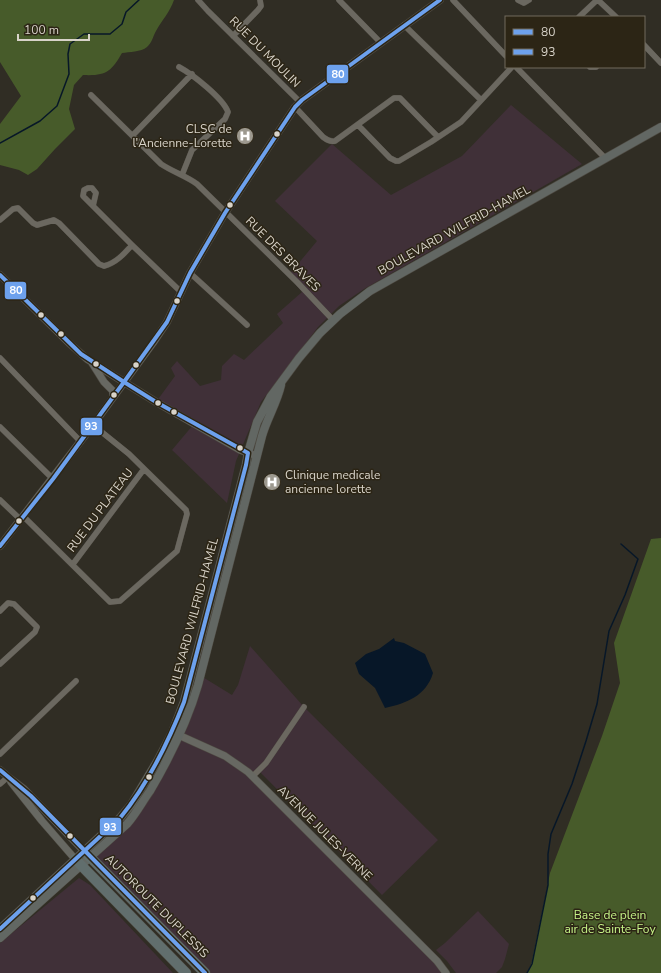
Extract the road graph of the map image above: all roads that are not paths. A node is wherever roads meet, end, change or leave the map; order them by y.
1 (198, 0) edge
2 (260, 0) edge
3 (339, 0) edge
4 (440, 0) edge
5 (453, 0) edge
6 (518, 0) edge
7 (529, 0) edge
8 (597, 0) edge
9 (580, 16) edge
10 (615, 16) edge
11 (404, 25) junction
12 (233, 36) junction
13 (380, 42) junction
14 (645, 46) edge
15 (505, 55) edge
16 (661, 63) edge
17 (179, 67) dead end
18 (511, 68) edge
19 (517, 68) edge
20 (192, 74) junction
21 (91, 95) dead end
22 (481, 100) junction
23 (298, 105) junction
24 (358, 125) junction
25 (661, 127) edge
26 (132, 135) junction
27 (438, 137) junction
28 (605, 158) junction
29 (182, 175) junction
30 (93, 206) dead end
31 (225, 213) junction
32 (0, 220) edge
33 (132, 245) junction
34 (190, 273) junction
35 (0, 275) edge
36 (180, 291) junction
37 (333, 320) junction
38 (246, 326) dead end
39 (0, 358) edge
40 (91, 361) junction
41 (124, 382) junction
42 (282, 382) junction
43 (114, 397) junction
44 (94, 425) junction
45 (0, 426) edge
46 (81, 442) junction
47 (248, 453) junction
48 (257, 456) junction
49 (144, 469) junction
50 (53, 479) junction
51 (0, 500) edge
52 (22, 518) junction
53 (0, 546) edge
54 (73, 564) junction
55 (0, 610) edge
56 (0, 664) edge
57 (76, 681) dead end
58 (304, 707) dead end
59 (176, 734) junction
60 (0, 754) edge
61 (0, 770) edge
62 (253, 776) junction
63 (8, 777) junction
64 (0, 784) edge
65 (88, 854) junction
66 (78, 862) junction
67 (0, 929) edge
68 (0, 938) edge
69 (186, 973) edge
70 (205, 973) edge
71 (446, 973) edge

1 - 12 street, RUE DU MOULIN
2 - 12 street
3 - 13 street
4 - 11 street
5 - 15 street
6 - 7 street
8 - 9 street
8 - 10 street
11 - 13 street
11 - 22 street
12 - 23 street, RUE DU MOULIN
13 - 23 street
14 - 16 street
17 - 20 street
18 - 22 street
19 - 28 street
20 - 26 street
20 - 29 street
21 - 26 street, RUE DES BRAVES
22 - 27 street
23 - 24 street, RUE DU MOULIN
23 - 31 street
24 - 27 street
24 - 27 street, RUE DU MOULIN
25 - 28 main road, BOULEVARD WILFRID-HAMEL
26 - 29 street, RUE DES BRAVES
28 - 37 main road, BOULEVARD WILFRID-HAMEL
29 - 31 street, RUE DES BRAVES
30 - 33 street
31 - 34 street
31 - 37 street, RUE DES BRAVES
32 - 33 street
33 - 36 street
34 - 36 street
34 - 38 street
35 - 40 street
36 - 41 street
37 - 42 main road, BOULEVARD WILFRID-HAMEL
39 - 46 street
40 - 41 street
40 - 43 street
41 - 43 street
41 - 47 street
42 - 47 main road, BOULEVARD WILFRID-HAMEL
42 - 48 main road, BOULEVARD WILFRID-HAMEL
43 - 44 street
44 - 46 street
44 - 49 street
45 - 50 street
46 - 50 street
47 - 48 street
47 - 59 main road, BOULEVARD WILFRID-HAMEL
48 - 59 main road, BOULEVARD WILFRID-HAMEL
49 - 54 street, RUE DU PLATEAU
49 - 54 street
50 - 52 street
51 - 52 street
52 - 53 street
52 - 54 street
55 - 56 street
57 - 60 street
58 - 62 street
59 - 62 street, AVENUE JULES-VERNE
59 - 65 main road, BOULEVARD WILFRID-HAMEL
59 - 65 main road, BOULEVARD WILFRID-HAMEL
61 - 63 street
62 - 71 street, AVENUE JULES-VERNE
63 - 64 street
63 - 65 street
63 - 66 street
65 - 66 main road, BOULEVARD WILFRID-HAMEL
65 - 70 highway, AUTOROUTE DUPLESSIS
66 - 67 main road, BOULEVARD WILFRID-HAMEL
66 - 68 main road, BOULEVARD WILFRID-HAMEL
66 - 69 highway

